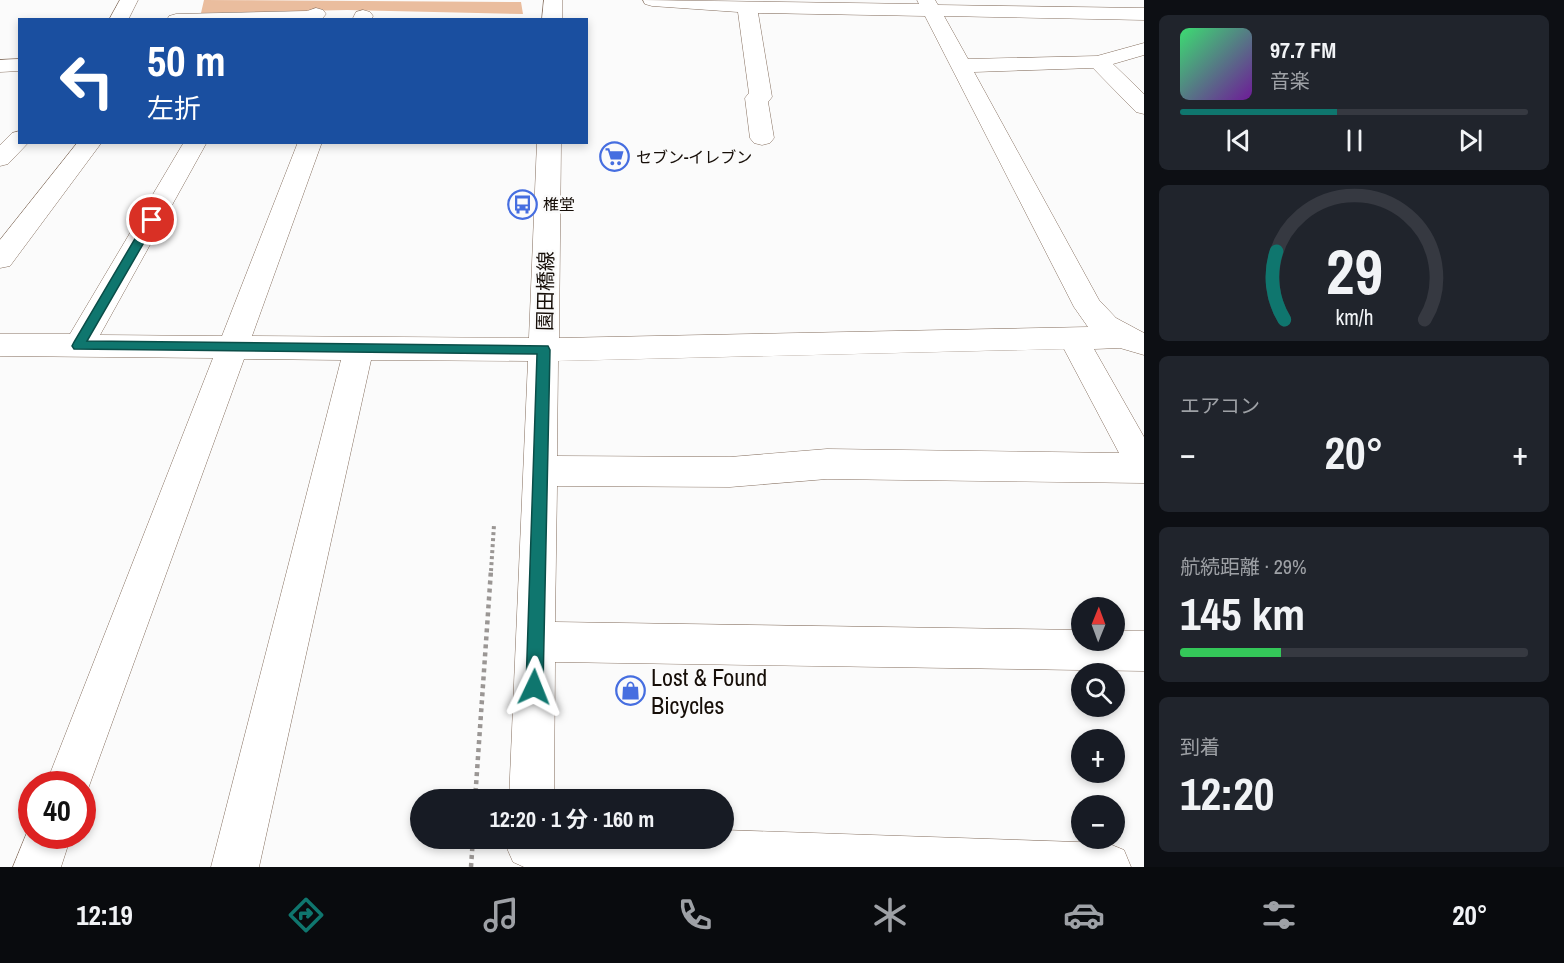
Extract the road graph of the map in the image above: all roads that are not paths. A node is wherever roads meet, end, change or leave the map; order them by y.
1 (129, 0) edge
2 (553, 0) edge
3 (652, 0) edge
4 (1133, 0) edge
5 (687, 1) edge
6 (928, 5) edge
7 (747, 7) junction
8 (316, 14) dead end
9 (1144, 14) edge
10 (119, 18) edge
11 (267, 18) edge
12 (552, 18) edge
13 (1144, 49) edge
14 (1098, 62) junction
15 (18, 65) edge
16 (0, 66) edge
17 (960, 66) junction
18 (1144, 107) edge
19 (762, 138) dead end
20 (18, 140) edge
21 (89, 144) edge
22 (195, 144) edge
23 (309, 144) edge
24 (549, 144) edge
25 (0, 159) edge
26 (0, 260) edge
27 (1072, 337) junction
28 (1132, 340) edge
29 (0, 345) edge
30 (78, 346) junction
31 (233, 346) junction
32 (359, 348) junction
33 (544, 350) junction
34 (540, 471) junction
35 (536, 642) junction
36 (1144, 651) edge
37 (73, 771) edge
38 (531, 789) edge
39 (43, 849) edge
40 (529, 850) edge
41 (37, 867) edge
42 (235, 867) edge
43 (1107, 867) edge

1 - 10 street
2 - 12 street
3 - 5 street
4 - 9 street
5 - 7 street
6 - 7 street
6 - 9 street
6 - 17 street
7 - 19 street
8 - 11 street
13 - 14 street
14 - 17 street
14 - 18 street
15 - 16 street
17 - 28 street
20 - 25 street
21 - 26 street
22 - 30 street
23 - 31 street
24 - 33 street, 園田橋線
27 - 28 street
27 - 33 street
27 - 34 street
29 - 30 street
30 - 31 street
31 - 32 street
31 - 37 street
32 - 33 street
32 - 42 street
33 - 34 street, 園田橋線
34 - 35 street, 園田橋線
35 - 36 street
35 - 38 street, 園田橋線
39 - 41 street
40 - 43 street

